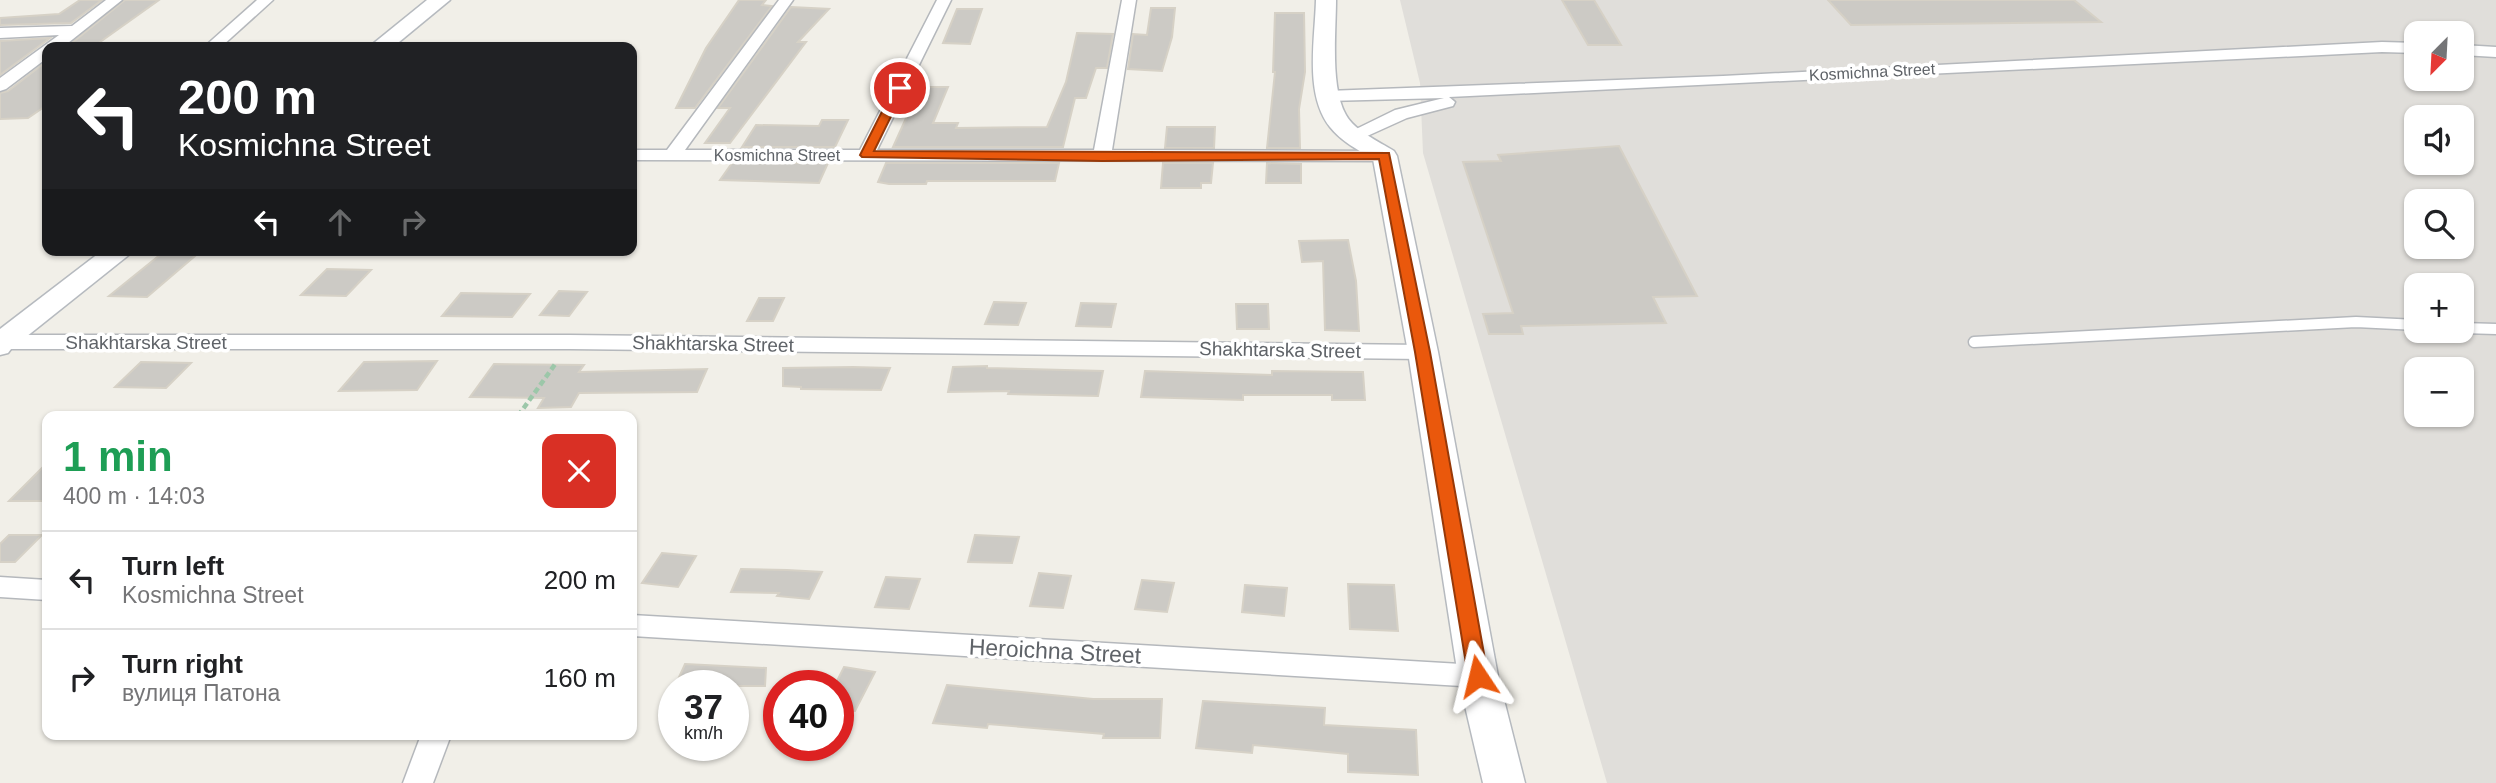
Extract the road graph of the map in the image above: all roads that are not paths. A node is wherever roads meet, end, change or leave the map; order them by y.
1 (115, 0) edge
2 (266, 0) edge
3 (440, 0) edge
4 (786, 0) edge
5 (944, 0) edge
6 (1129, 0) edge
7 (1326, 0) edge
8 (77, 30) junction
9 (0, 33) edge
10 (60, 42) edge
11 (218, 42) edge
12 (386, 42) edge
13 (2404, 48) edge
14 (2474, 51) edge
15 (2496, 52) edge
16 (42, 55) edge
17 (42, 76) edge
18 (6, 81) edge
19 (1498, 92) junction
20 (1327, 96) junction
21 (1354, 137) junction
22 (637, 155) edge
23 (672, 155) junction
24 (866, 155) junction
25 (1385, 156) junction
26 (1102, 157) junction
27 (113, 256) edge
28 (2404, 324) edge
29 (2474, 328) edge
30 (2496, 329) edge
31 (1974, 342) dead end
32 (1, 344) edge
33 (1423, 352) junction
34 (0, 587) edge
35 (42, 590) edge
36 (637, 625) edge
37 (1478, 676) junction
38 (434, 740) edge
39 (418, 783) edge
40 (1504, 783) edge

1 - 8 street
2 - 11 street
3 - 12 street
4 - 23 street
5 - 24 street
6 - 26 street
7 - 20 street
8 - 9 street
8 - 10 street
13 - 19 street, Kosmichna Street
14 - 15 street
16 - 18 street
17 - 18 street
19 - 20 street, Kosmichna Street
19 - 21 street
20 - 21 street
21 - 25 street
22 - 23 street, Kosmichna Street
23 - 24 street, Kosmichna Street
24 - 26 street, Kosmichna Street
25 - 26 street, Kosmichna Street
25 - 33 street
27 - 32 street
28 - 31 lane
29 - 30 lane
32 - 33 street, Shakhtarska Street
33 - 37 street
34 - 35 street
36 - 37 street, Heroichna Street
37 - 40 street
38 - 39 street

